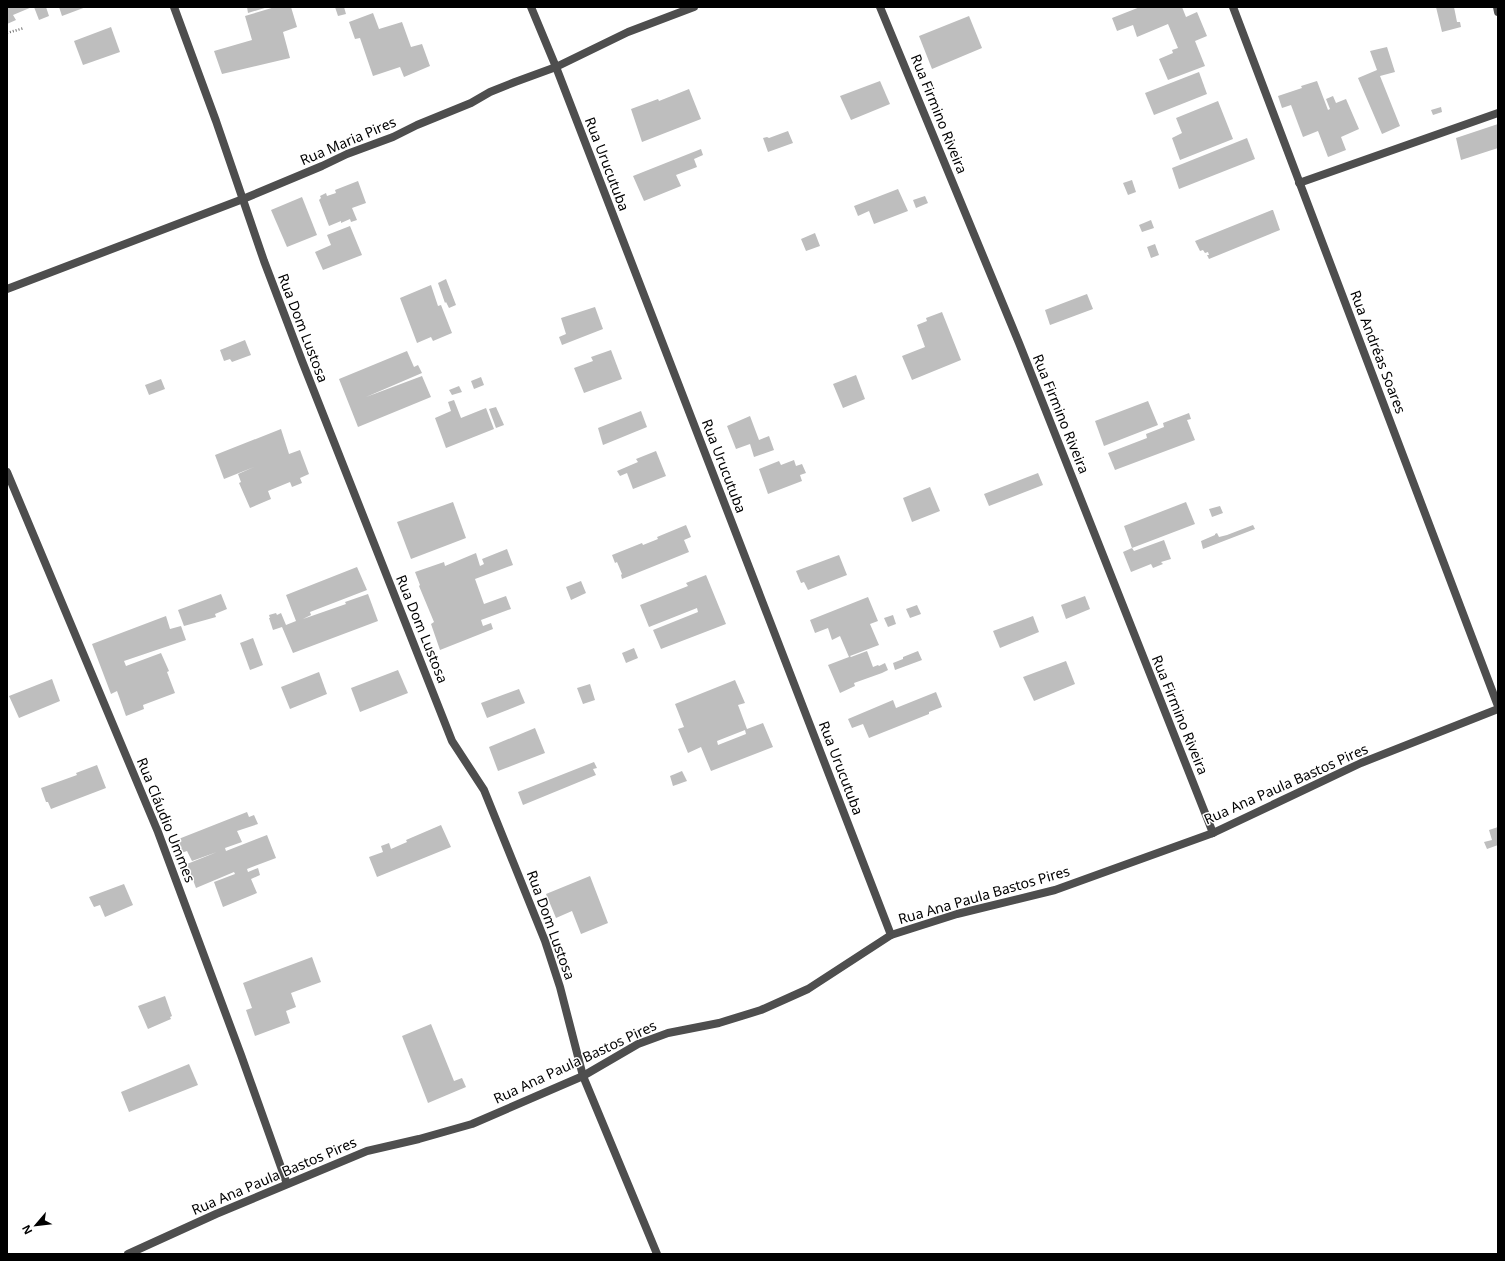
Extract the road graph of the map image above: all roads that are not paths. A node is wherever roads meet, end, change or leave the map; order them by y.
1 (174, 7) edge
2 (531, 7) edge
3 (694, 7) edge
4 (880, 7) edge
5 (1233, 7) edge
6 (1497, 7) edge
7 (1498, 12) edge
8 (556, 67) junction
9 (1498, 113) edge
10 (1299, 182) junction
11 (243, 199) junction
12 (7, 289) edge
13 (7, 472) edge
14 (1498, 708) edge
15 (1212, 833) junction
16 (892, 935) junction
17 (583, 1076) junction
18 (287, 1184) junction
19 (128, 1254) edge
20 (657, 1254) edge

1 - 11 street, Rua Dom Lustosa
2 - 8 street, Rua Urucutuba
3 - 8 street, Rua Maria Pires
4 - 15 street, Rua Firmino Riveira
5 - 10 street, Rua Andréas Soares
6 - 7 street
8 - 11 street, Rua Maria Pires
8 - 16 street, Rua Urucutuba
9 - 10 street
10 - 14 street, Rua Andréas Soares
11 - 12 street, Rua Maria Pires
11 - 17 street, Rua Dom Lustosa
13 - 18 street, Rua Cláudio Ummes
14 - 15 street, Rua Ana Paula Bastos Pires
15 - 16 street, Rua Ana Paula Bastos Pires
16 - 17 street, Rua Ana Paula Bastos Pires
17 - 18 street, Rua Ana Paula Bastos Pires
17 - 20 street, Rua Dom Lustosa
18 - 19 street, Rua Ana Paula Bastos Pires

